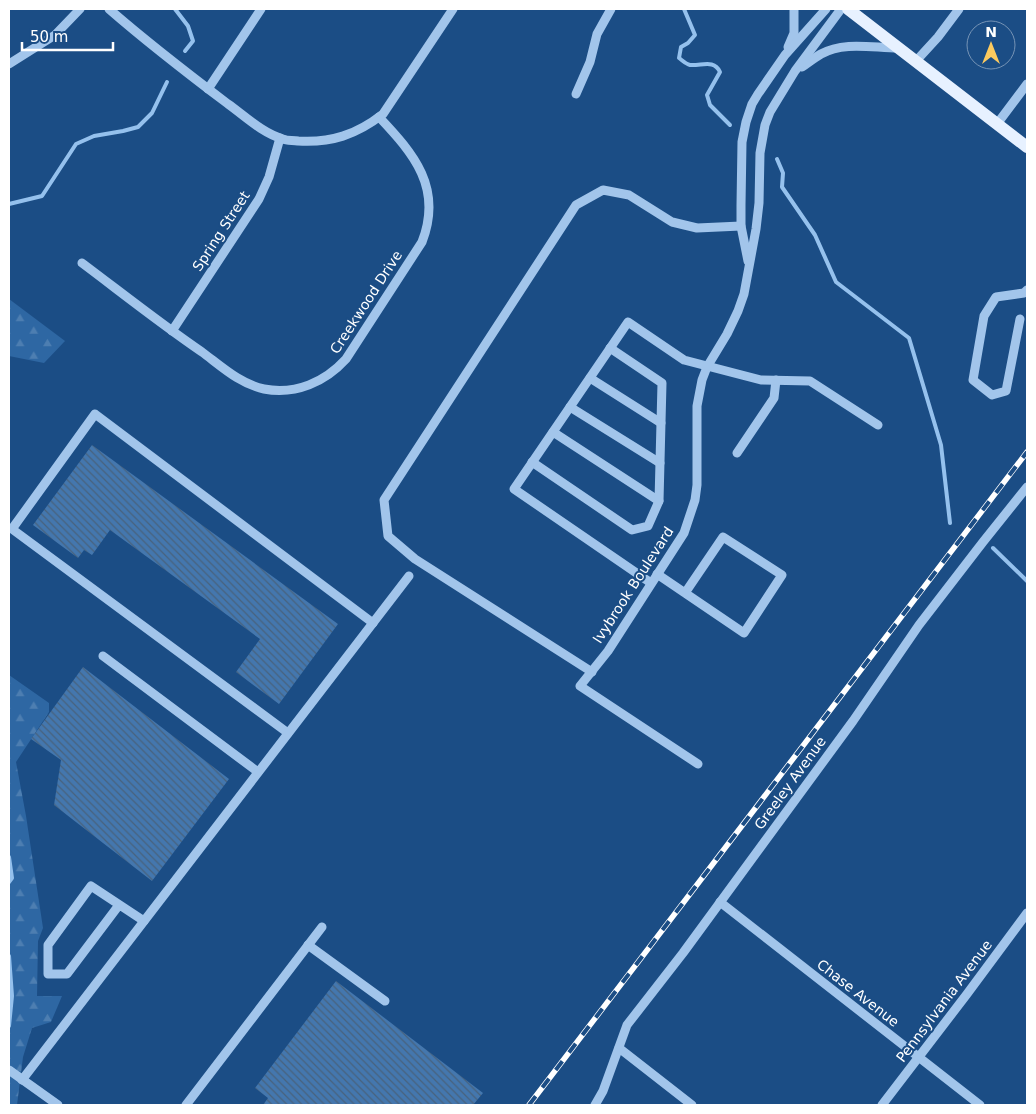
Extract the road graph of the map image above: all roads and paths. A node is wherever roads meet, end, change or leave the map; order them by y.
1 (80, 9) edge
2 (109, 9) edge
3 (261, 9) edge
4 (453, 9) edge
5 (611, 9) edge
6 (794, 9) edge
7 (826, 9) edge
8 (841, 9) edge
9 (848, 9) edge
10 (959, 9) edge
11 (899, 48) junction
12 (785, 55) junction
13 (916, 61) junction
14 (9, 64) edge
15 (795, 71) junction
16 (1027, 84) edge
17 (208, 89) junction
18 (576, 94) dead end
19 (379, 117) junction
20 (997, 124) junction
21 (280, 138) junction
22 (1027, 147) edge
23 (741, 226) junction
24 (82, 263) dead end
25 (749, 264) junction
26 (1027, 290) edge
27 (1020, 319) dead end
28 (172, 331) junction
29 (610, 348) junction
30 (707, 367) junction
31 (590, 378) junction
32 (776, 380) junction
33 (570, 407) junction
34 (661, 423) junction
35 (878, 425) dead end
36 (553, 432) junction
37 (738, 453) dead end
38 (532, 462) junction
39 (660, 463) junction
40 (1027, 487) edge
41 (659, 501) junction
42 (657, 574) junction
43 (409, 576) dead end
44 (651, 583) junction
45 (685, 593) junction
46 (373, 623) junction
47 (103, 656) dead end
48 (592, 672) junction
49 (288, 733) junction
50 (698, 764) dead end
51 (258, 772) junction
52 (720, 902) junction
53 (119, 905) junction
54 (1027, 913) edge
55 (144, 921) junction
56 (322, 927) dead end
57 (308, 945) junction
58 (385, 1001) dead end
59 (619, 1048) junction
60 (918, 1057) junction
61 (10, 1070) edge
62 (22, 1080) junction
63 (58, 1105) edge
64 (186, 1105) edge
65 (595, 1105) edge
66 (692, 1105) edge
67 (882, 1105) edge
68 (980, 1105) edge

1 - 14 street
2 - 17 street
3 - 17 street
4 - 19 street
5 - 18 street
6 - 12 street
7 - 12 street, Ivybrook Boulevard
8 - 15 street, Ivybrook Boulevard
9 - 11 main road
10 - 13 street
11 - 13 main road
11 - 15 street
12 - 23 street, Ivybrook Boulevard
13 - 20 main road
15 - 25 street, Ivybrook Boulevard
16 - 20 street
17 - 21 street
19 - 21 street
19 - 28 street, Creekwood Drive
20 - 22 main road
21 - 28 street, Spring Street
23 - 25 street, Ivybrook Boulevard
23 - 48 street
24 - 28 street, Creekwood Drive
25 - 30 street, Ivybrook Boulevard
26 - 27 street
29 - 30 street
29 - 31 street
29 - 34 street
30 - 32 street
30 - 42 street, Ivybrook Boulevard
31 - 33 street
31 - 34 street
32 - 35 street
32 - 37 street
33 - 36 street
33 - 39 street
34 - 39 street
36 - 38 street
36 - 41 street
38 - 41 street
38 - 44 street
39 - 41 street
40 - 52 street, Greeley Avenue
42 - 44 street, Ivybrook Boulevard
42 - 45 street
43 - 46 street
44 - 48 street, Ivybrook Boulevard
45 - 45 street
46 - 49 street
46 - 49 street
47 - 51 street
48 - 50 street, Ivybrook Boulevard
49 - 51 street
51 - 55 street
52 - 59 street, Greeley Avenue
52 - 60 street, Chase Avenue
53 - 53 street
53 - 55 street
54 - 60 street, Pennsylvania Avenue
55 - 62 street
56 - 57 street
57 - 58 street
57 - 64 street
59 - 65 street, Greeley Avenue
59 - 66 street
60 - 67 street, Pennsylvania Avenue
60 - 68 street, Chase Avenue
61 - 62 street
62 - 63 street

